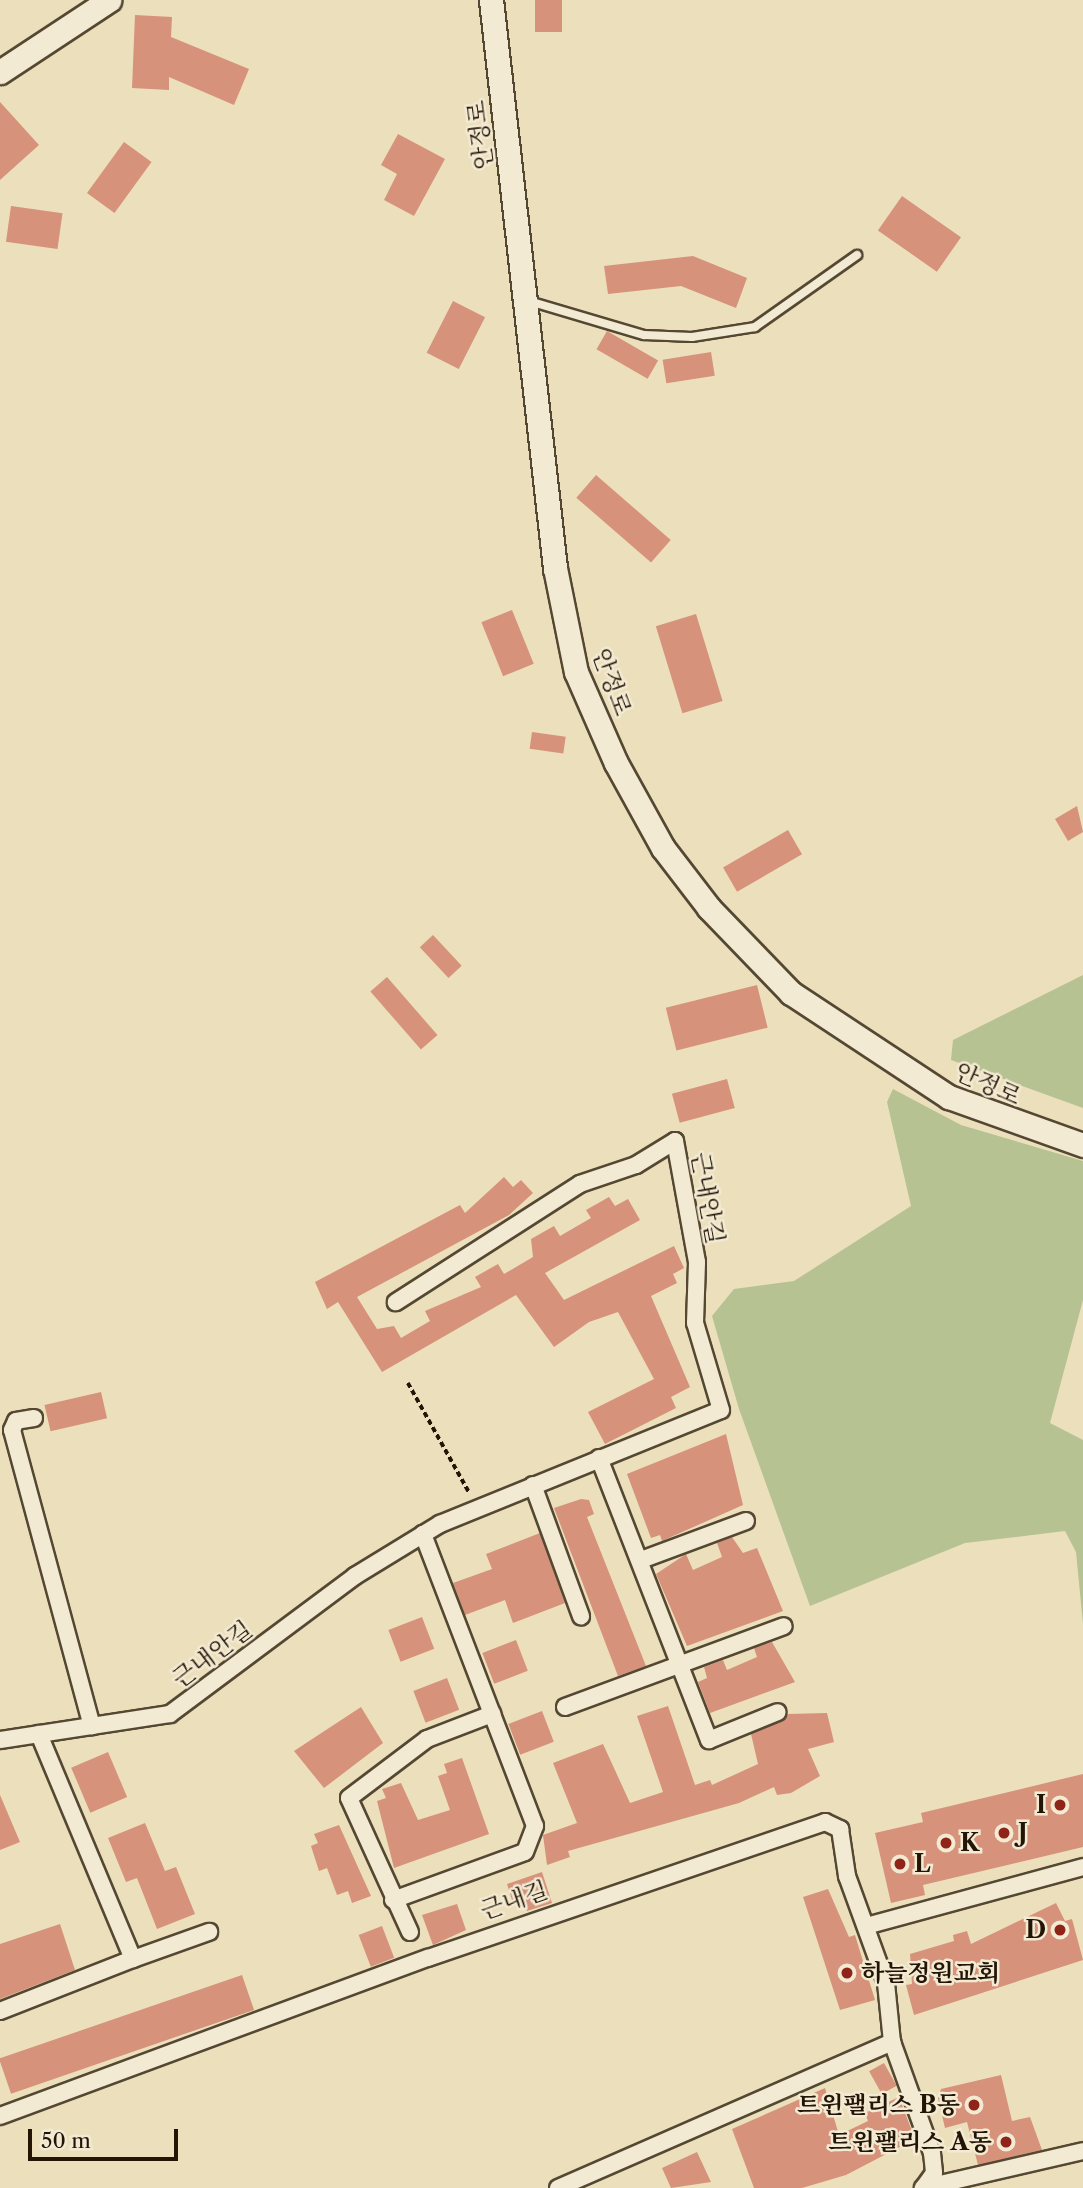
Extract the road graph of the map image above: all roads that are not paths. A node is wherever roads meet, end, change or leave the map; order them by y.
1 (109, 0) edge
2 (491, 0) edge
3 (0, 72) edge
4 (857, 255) dead end
5 (526, 300) junction
6 (1083, 1144) edge
7 (396, 1302) dead end
8 (34, 1418) dead end
9 (599, 1458) junction
10 (533, 1485) junction
11 (746, 1521) dead end
12 (423, 1534) junction
13 (641, 1560) junction
14 (581, 1616) dead end
15 (784, 1626) dead end
16 (680, 1667) junction
17 (565, 1707) dead end
18 (778, 1712) dead end
19 (492, 1714) junction
20 (92, 1726) junction
21 (39, 1734) junction
22 (0, 1740) edge
23 (1083, 1867) edge
24 (393, 1899) junction
25 (866, 1926) junction
26 (209, 1932) dead end
27 (410, 1932) dead end
28 (133, 1959) junction
29 (0, 2011) edge
30 (892, 2042) junction
31 (0, 2116) edge
32 (1083, 2151) edge
33 (558, 2188) edge
34 (923, 2188) edge

1 - 3 street
2 - 5 street, 안정로
4 - 5 lane
5 - 6 street, 안정로
7 - 9 street, 근내안길
8 - 20 street
9 - 10 street, 근내안길
9 - 13 street
10 - 12 street, 근내안길
10 - 14 street
11 - 13 street
12 - 19 street
12 - 20 street, 근내안길
13 - 16 street
15 - 16 street
16 - 17 street
16 - 18 street
19 - 24 street
19 - 24 street
20 - 21 street, 근내안길
21 - 22 street, 근내안길
21 - 28 street
23 - 25 street
24 - 27 street
25 - 30 street, 근내길
25 - 31 street, 근내길
26 - 28 street
28 - 29 street
30 - 33 street
30 - 34 street, 근내길
32 - 34 street

